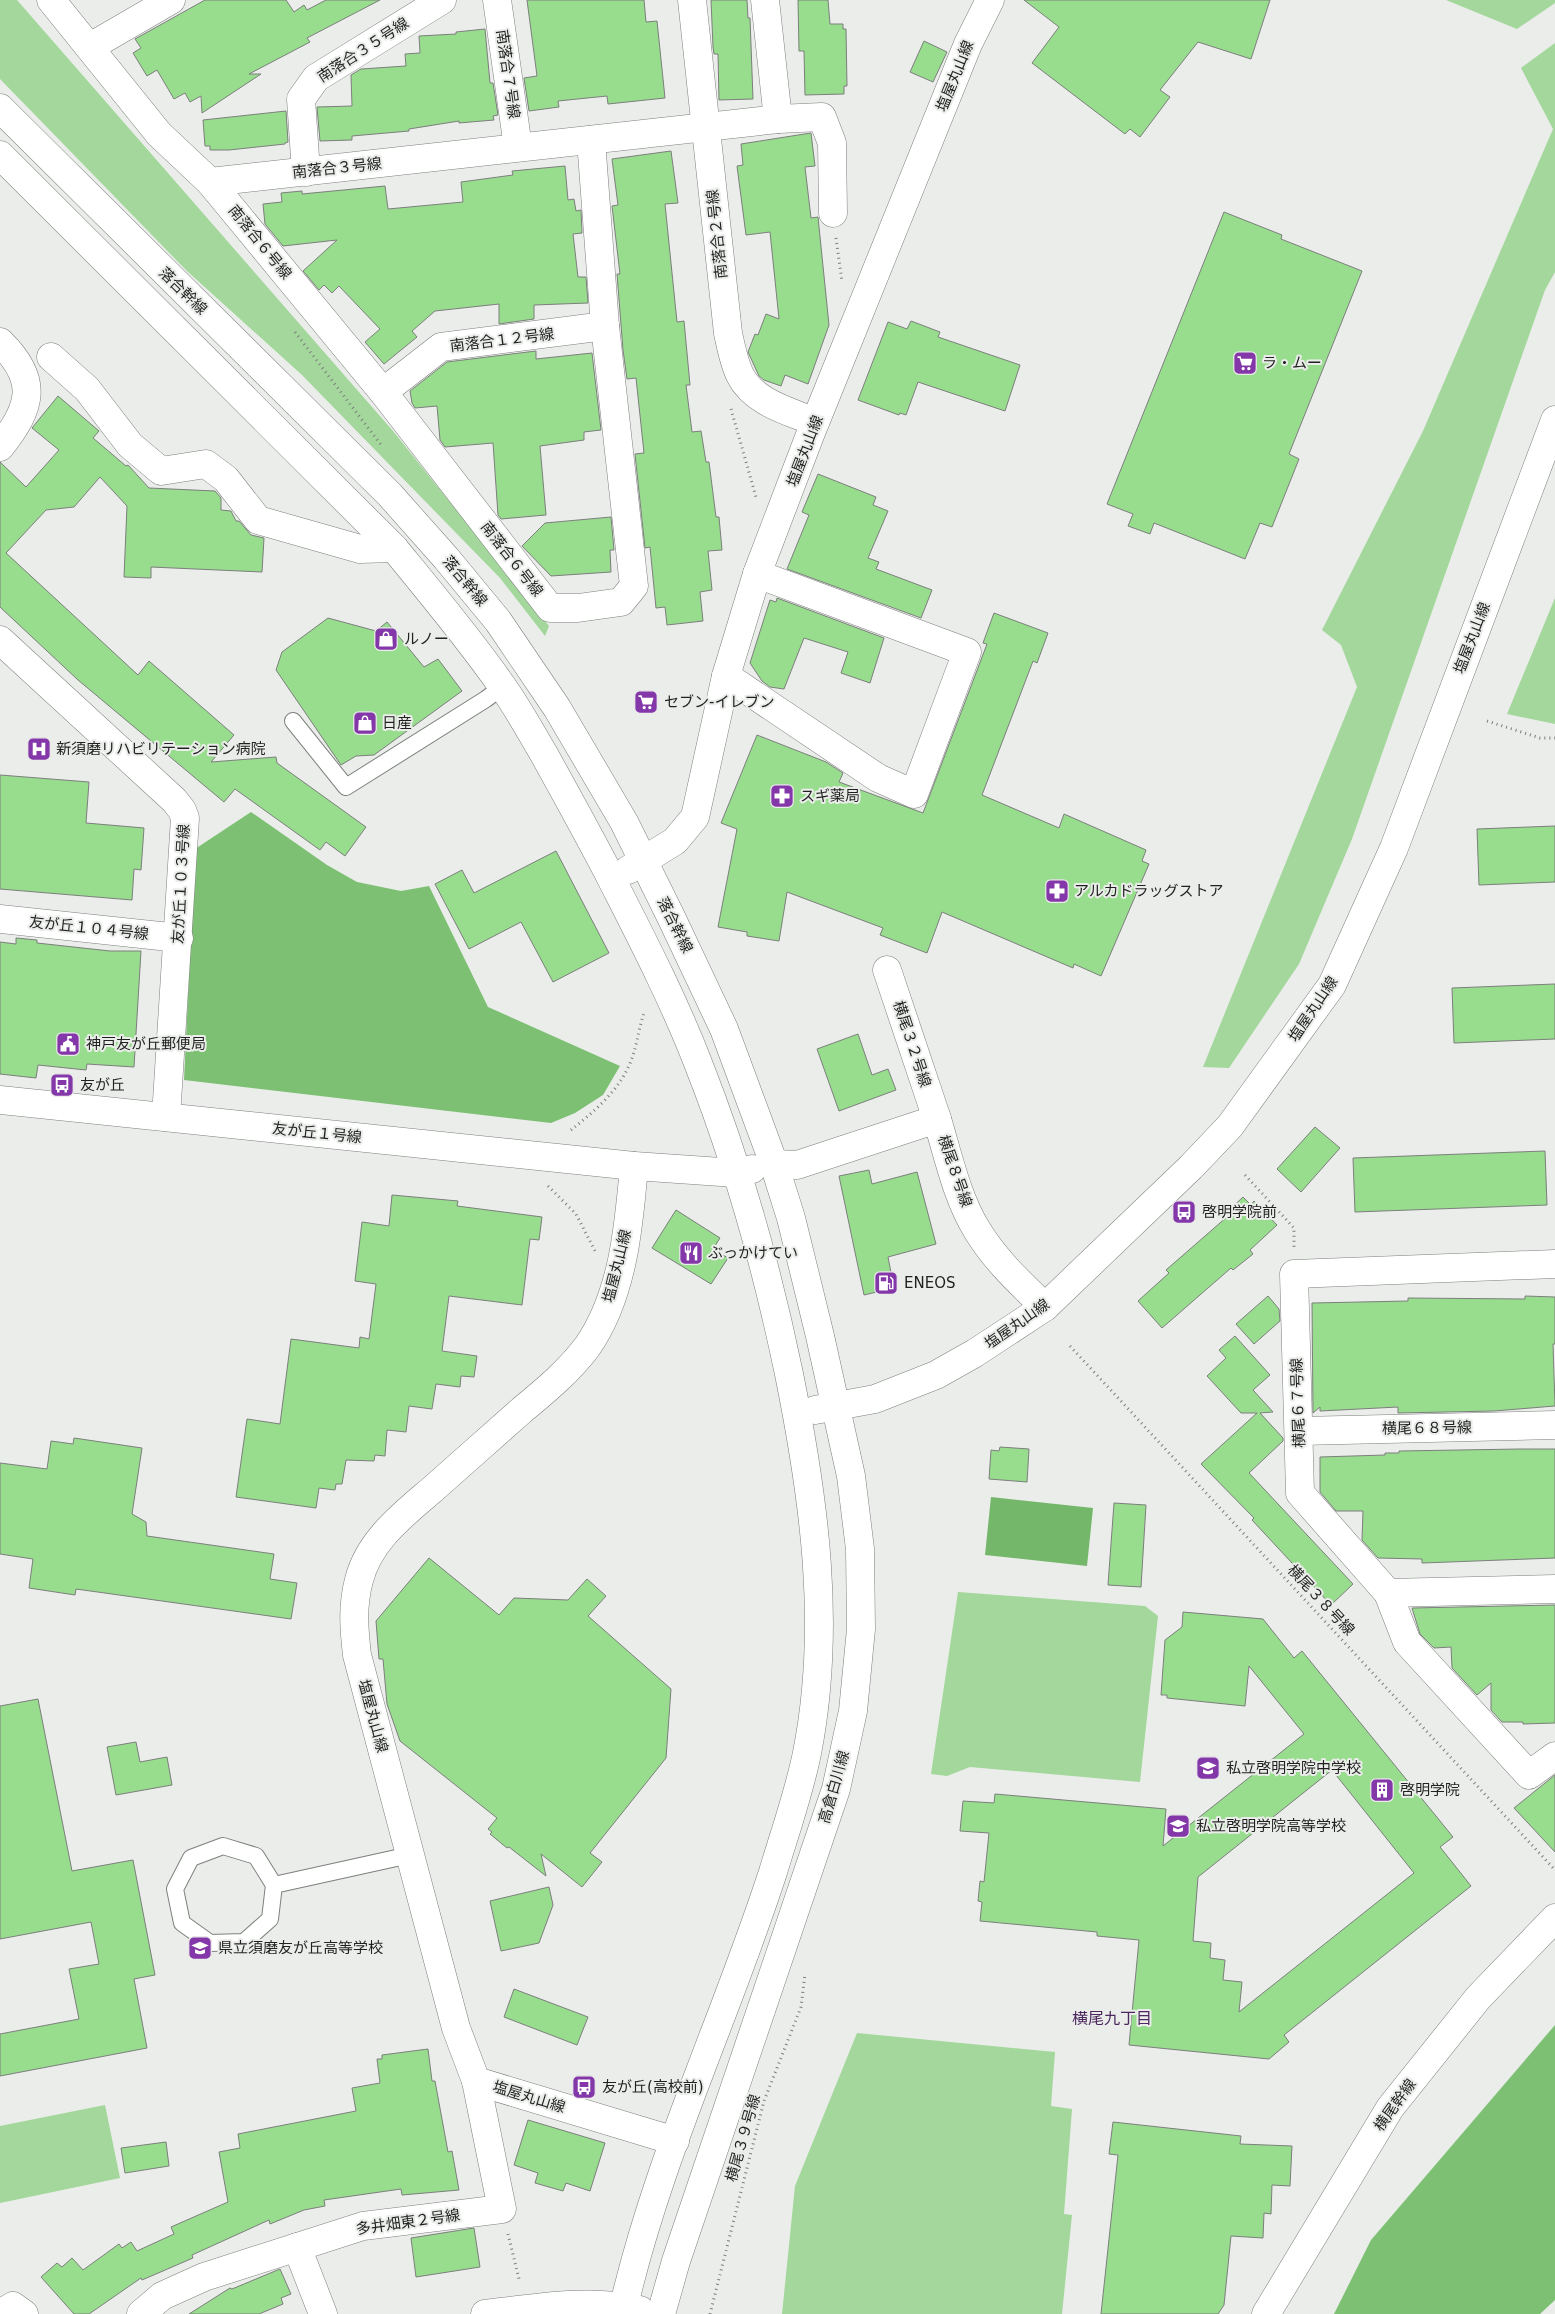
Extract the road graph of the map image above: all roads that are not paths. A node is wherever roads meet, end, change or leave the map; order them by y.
1 (51, 0) edge
2 (171, 0) edge
3 (442, 0) edge
4 (497, 0) edge
5 (692, 0) edge
6 (765, 0) edge
7 (990, 0) edge
8 (90, 47) junction
9 (0, 108) edge
10 (778, 119) junction
11 (705, 128) junction
12 (591, 140) junction
13 (518, 147) junction
14 (0, 155) edge
15 (306, 172) junction
16 (210, 182) junction
17 (832, 213) road end
18 (605, 326) junction
19 (0, 342) edge
20 (51, 357) dead end
21 (382, 392) junction
22 (1555, 420) edge
23 (815, 422) junction
24 (0, 446) edge
25 (394, 548) junction
26 (757, 574) junction
27 (0, 640) edge
28 (726, 676) junction
29 (502, 686) junction
30 (292, 721) dead end
31 (643, 861) junction
32 (612, 880) junction
33 (0, 919) edge
34 (179, 938) junction
35 (887, 970) dead end
36 (0, 1100) edge
37 (166, 1117) junction
38 (937, 1119) junction
39 (774, 1164) junction
40 (634, 1166) junction
41 (736, 1173) junction
42 (1555, 1264) edge
43 (1045, 1307) junction
44 (834, 1406) junction
45 (797, 1413) junction
46 (1555, 1425) edge
47 (1300, 1431) junction
48 (1555, 1589) edge
49 (1388, 1593) junction
50 (1555, 1756) edge
51 (410, 1855) junction
52 (274, 1884) junction
53 (1555, 1918) edge
54 (476, 2081) junction
55 (674, 2141) junction
56 (297, 2247) junction
57 (623, 2310) edge
58 (0, 2314) edge
59 (24, 2314) edge
60 (141, 2314) edge
61 (323, 2314) edge
62 (485, 2314) edge
63 (656, 2314) edge
64 (661, 2314) edge
65 (1266, 2314) edge

1 - 8 street
2 - 8 street
3 - 15 street, 南落合３５号線
4 - 13 street, 南落合７号線
5 - 11 street, 南落合２号線
6 - 10 street
7 - 23 street, 塩屋丸山線
8 - 16 street
9 - 31 street, 落合幹線
10 - 11 street, 南落合３号線
10 - 17 street, 南落合３号線
11 - 12 street, 南落合３号線
11 - 23 street, 南落合２号線
12 - 13 street, 南落合３号線
12 - 18 street, 南落合６号線
13 - 15 street, 南落合３号線
14 - 25 street
15 - 16 street, 南落合３号線
16 - 21 street, 南落合６号線
18 - 21 street, 南落合１２号線
18 - 21 street, 南落合６号線
19 - 24 street
20 - 25 street
22 - 43 street, 塩屋丸山線
23 - 26 street, 塩屋丸山線
25 - 29 street
26 - 28 street, 塩屋丸山線
26 - 28 street
27 - 34 street, 友が丘１０３号線
28 - 31 street, 塩屋丸山線
29 - 30 lane
29 - 32 street
31 - 32 street, 塩屋丸山線
31 - 39 street, 落合幹線
32 - 41 street
33 - 34 street, 友が丘１０４号線
34 - 37 street, 友が丘１０３号線
35 - 38 street, 横尾３２号線
36 - 37 street, 友が丘１号線
37 - 40 street, 友が丘１号線
38 - 39 street, 横尾８号線
38 - 43 street, 横尾８号線
39 - 41 street
39 - 44 street
40 - 41 street
40 - 51 street, 塩屋丸山線
41 - 45 street
42 - 47 street, 横尾６７号線
43 - 44 street, 塩屋丸山線
44 - 45 street, 塩屋丸山線
44 - 64 street, 高倉白川線
45 - 55 street
46 - 47 street, 横尾６８号線
47 - 49 street, 横尾６７号線
48 - 49 street
49 - 50 street
51 - 52 lane
51 - 54 street, 塩屋丸山線
52 - 52 lane
53 - 65 street, 横尾幹線
54 - 55 street, 塩屋丸山線
54 - 56 street, 多井畑東２号線
55 - 57 street
56 - 60 street, 多井畑東２号線
56 - 61 street
57 - 62 street
57 - 63 street
58 - 59 street

